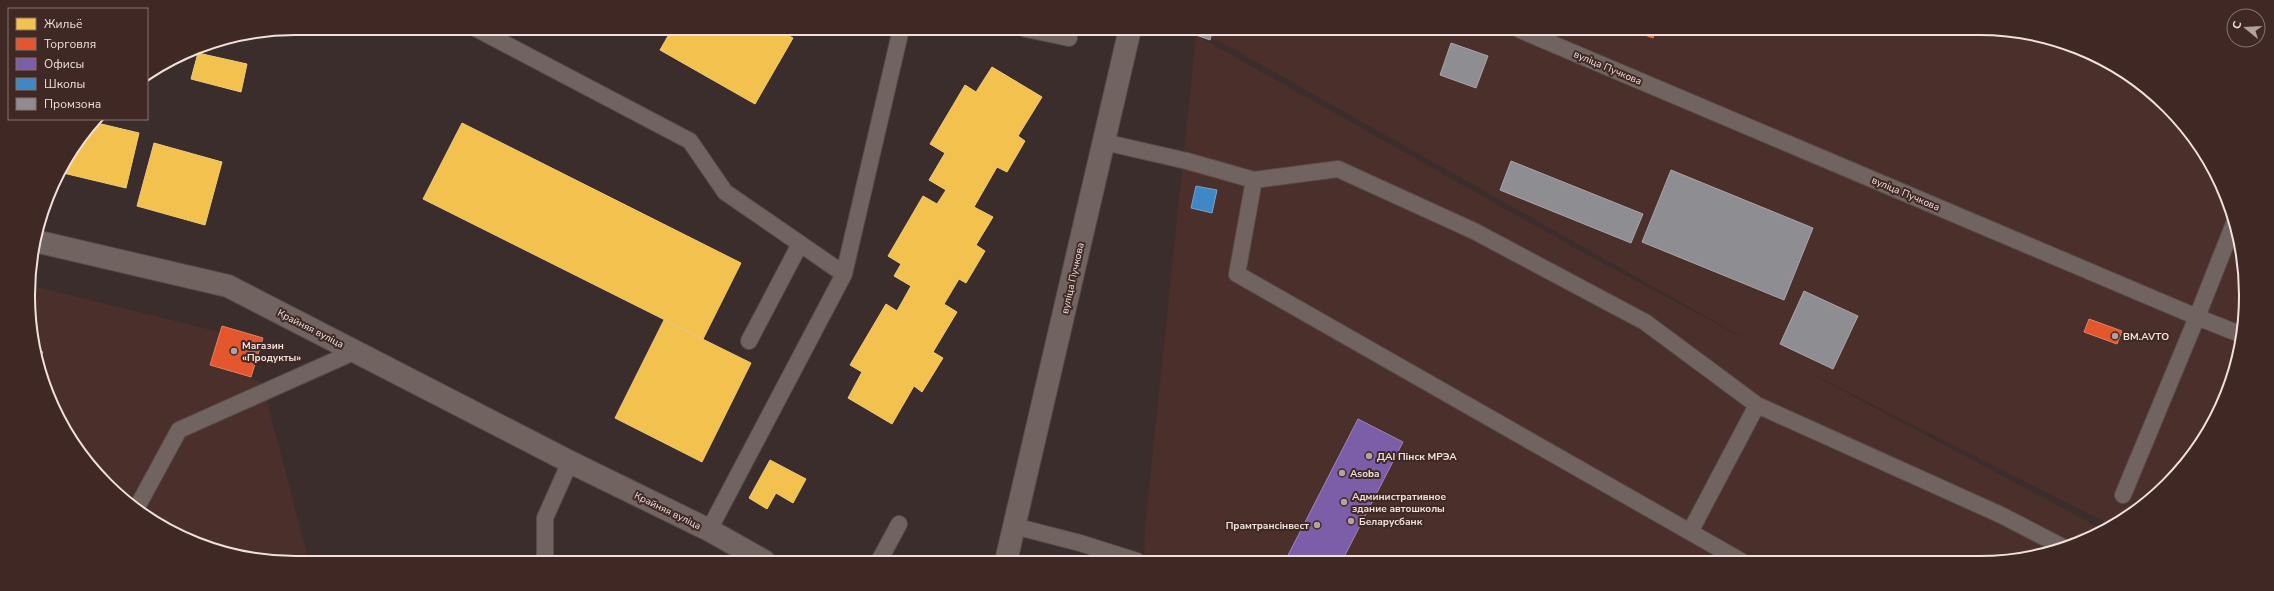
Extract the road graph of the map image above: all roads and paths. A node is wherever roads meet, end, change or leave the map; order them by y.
1 (488, 35) edge
2 (900, 35) edge
3 (1055, 35) edge
4 (1129, 35) edge
5 (1532, 35) edge
6 (1069, 38) dead end
7 (1104, 142) junction
8 (1254, 180) junction
9 (2231, 232) edge
10 (41, 242) edge
11 (800, 244) junction
12 (844, 274) junction
13 (2197, 317) junction
14 (2236, 333) edge
15 (749, 341) dead end
16 (356, 351) junction
17 (1757, 405) junction
18 (570, 462) junction
19 (2123, 495) dead end
20 (139, 503) edge
21 (899, 524) dead end
22 (1014, 526) junction
23 (709, 530) junction
24 (1690, 532) junction
25 (2057, 544) edge
26 (545, 556) edge
27 (755, 556) edge
28 (882, 556) edge
29 (1007, 556) edge
30 (1121, 556) edge
31 (1732, 556) edge

1 - 11 lane
2 - 12 lane
3 - 6 lane
4 - 7 street, вуліца Пучкова
5 - 13 lane, вуліца Пучкова
7 - 8 lane
7 - 22 street, вуліца Пучкова
8 - 17 lane
8 - 24 lane
9 - 13 lane
10 - 16 street, Крайняя вуліца
11 - 12 lane
11 - 15 lane
12 - 23 lane
13 - 14 lane, вуліца Пучкова
13 - 19 lane
16 - 18 street, Крайняя вуліца
16 - 20 lane
17 - 24 lane
17 - 25 lane
18 - 23 street, Крайняя вуліца
18 - 26 lane
21 - 28 lane
22 - 29 street
22 - 30 lane
23 - 27 street, Крайняя вуліца
24 - 31 lane

